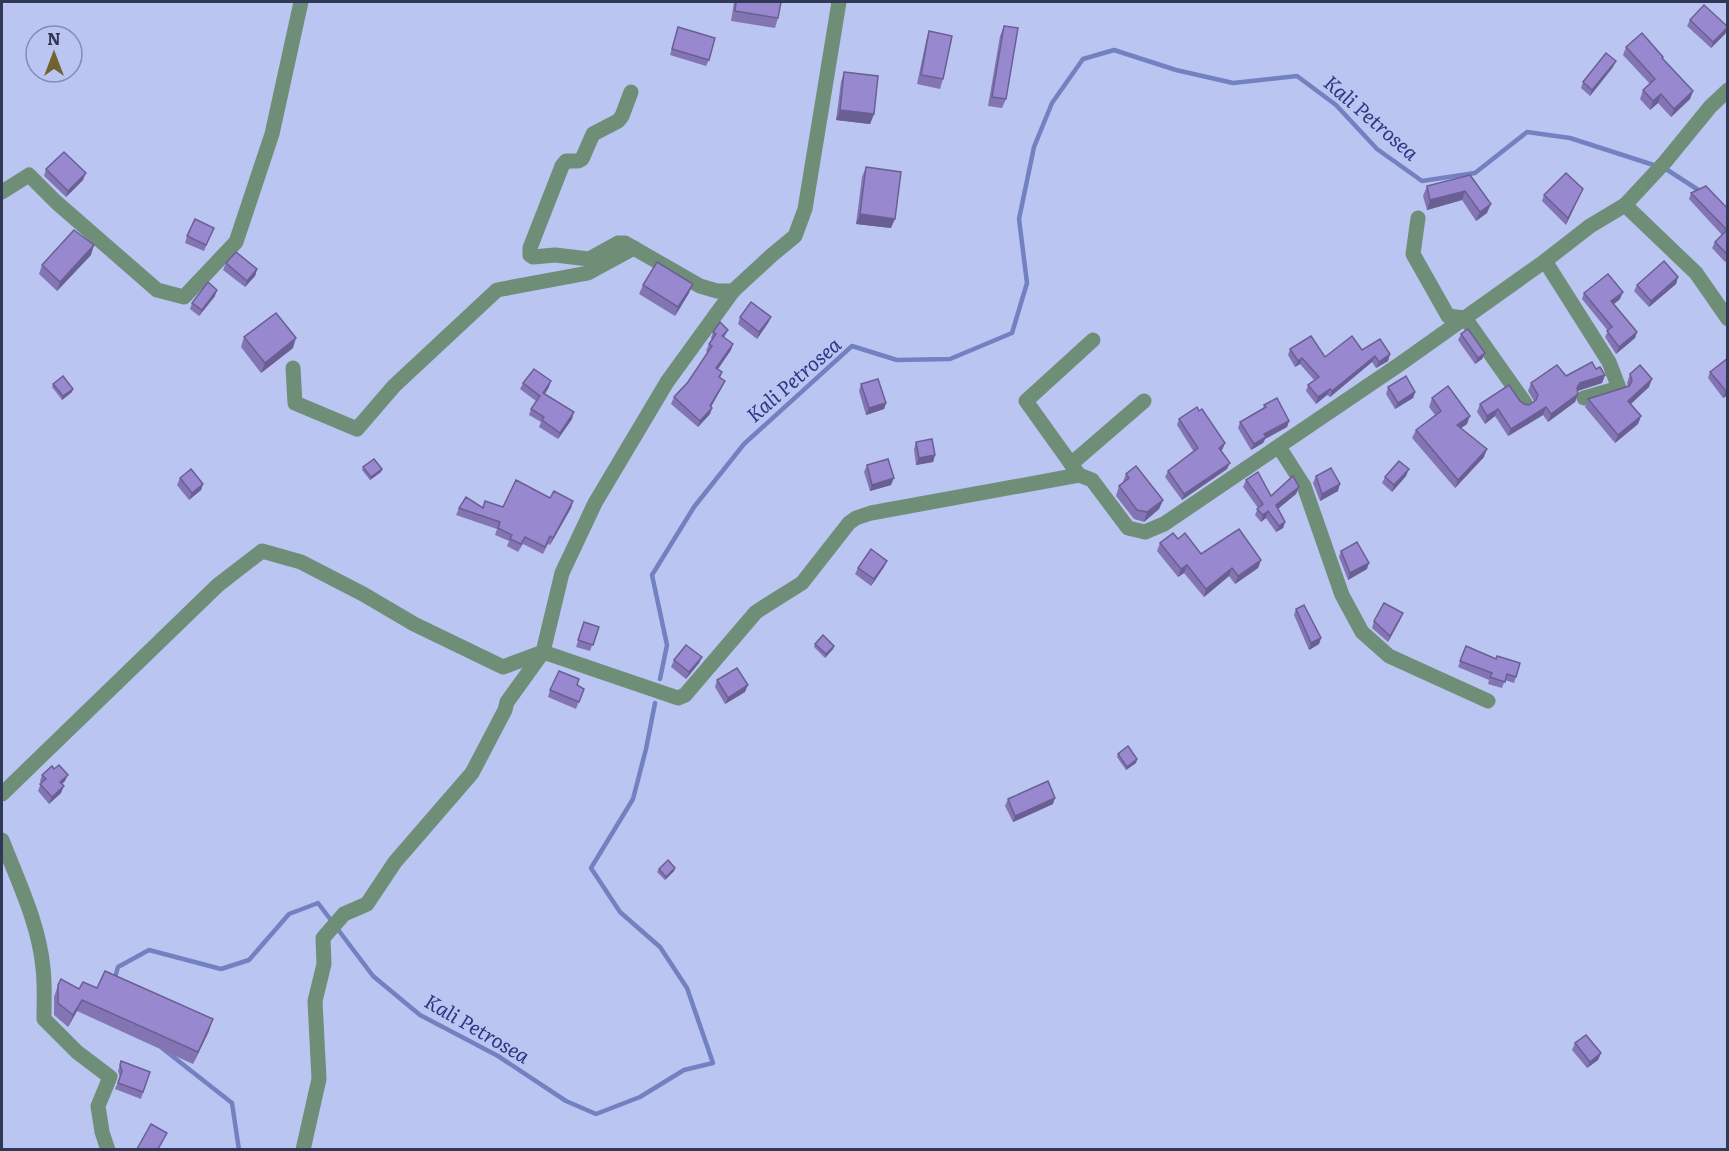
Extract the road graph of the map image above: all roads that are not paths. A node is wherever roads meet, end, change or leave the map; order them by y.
1 (301, 2) edge
2 (839, 2) edge
3 (1728, 90) edge
4 (631, 92) dead end
5 (2, 192) edge
6 (1625, 205) junction
7 (1418, 218) dead end
8 (634, 248) junction
9 (1545, 261) junction
10 (733, 291) junction
11 (1465, 318) junction
12 (1728, 319) edge
13 (1093, 340) dead end
14 (293, 368) dead end
15 (1584, 398) dead end
16 (1144, 401) dead end
17 (1525, 403) edge
18 (1279, 447) junction
19 (1075, 469) junction
20 (543, 652) junction
21 (1488, 701) dead end
22 (2, 794) edge
23 (2, 840) edge
24 (108, 1149) edge
25 (303, 1149) edge

1 - 5 street
2 - 10 street
3 - 6 street
4 - 8 street
6 - 9 street
6 - 12 street
7 - 11 street
8 - 10 street
8 - 14 street
9 - 11 street
9 - 15 street
10 - 20 street
11 - 17 street
11 - 18 street
13 - 19 street
16 - 19 street
18 - 19 street
18 - 21 street
19 - 20 street
20 - 22 street
20 - 25 street
23 - 24 street

